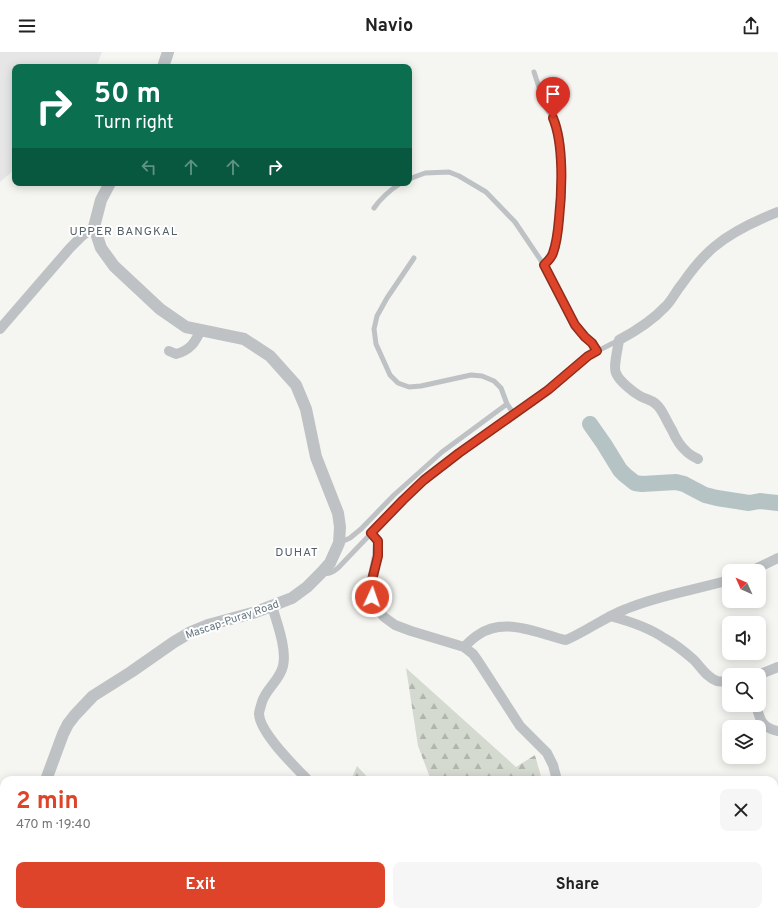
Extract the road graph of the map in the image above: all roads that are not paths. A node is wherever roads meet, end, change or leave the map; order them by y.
1 (168, 52) edge
2 (164, 64) edge
3 (534, 72) dead end
4 (412, 178) edge
5 (108, 186) edge
6 (396, 186) edge
7 (374, 208) dead end
8 (778, 212) edge
9 (94, 227) junction
10 (414, 258) dead end
11 (544, 265) junction
12 (0, 329) edge
13 (201, 330) junction
14 (618, 340) junction
15 (169, 351) dead end
16 (597, 351) junction
17 (507, 404) junction
18 (514, 414) junction
19 (698, 459) dead end
20 (371, 533) junction
21 (339, 543) junction
22 (778, 558) edge
23 (766, 564) edge
24 (321, 573) junction
25 (722, 582) edge
26 (272, 606) junction
27 (610, 616) junction
28 (464, 647) junction
29 (778, 667) edge
30 (766, 672) edge
31 (722, 681) edge
32 (759, 712) edge
33 (778, 731) edge
34 (47, 776) edge
35 (304, 776) edge
36 (556, 776) edge

1 - 2 street
3 - 11 lane
4 - 11 lane
5 - 9 street
6 - 7 lane
8 - 14 street
9 - 12 street
9 - 13 street, Mascap-Puray Road
10 - 17 lane
11 - 16 lane
13 - 15 street
13 - 21 street, Mascap-Puray Road
14 - 16 lane
14 - 19 street
16 - 18 lane
17 - 18 lane
17 - 21 lane
18 - 20 lane
20 - 24 lane
20 - 28 street
21 - 24 street, Mascap-Puray Road
22 - 23 street
24 - 26 street, Mascap-Puray Road
25 - 27 street
26 - 34 street, Mascap-Puray Road
26 - 35 street
27 - 28 street
27 - 31 street
28 - 36 street
29 - 30 street
32 - 33 street

